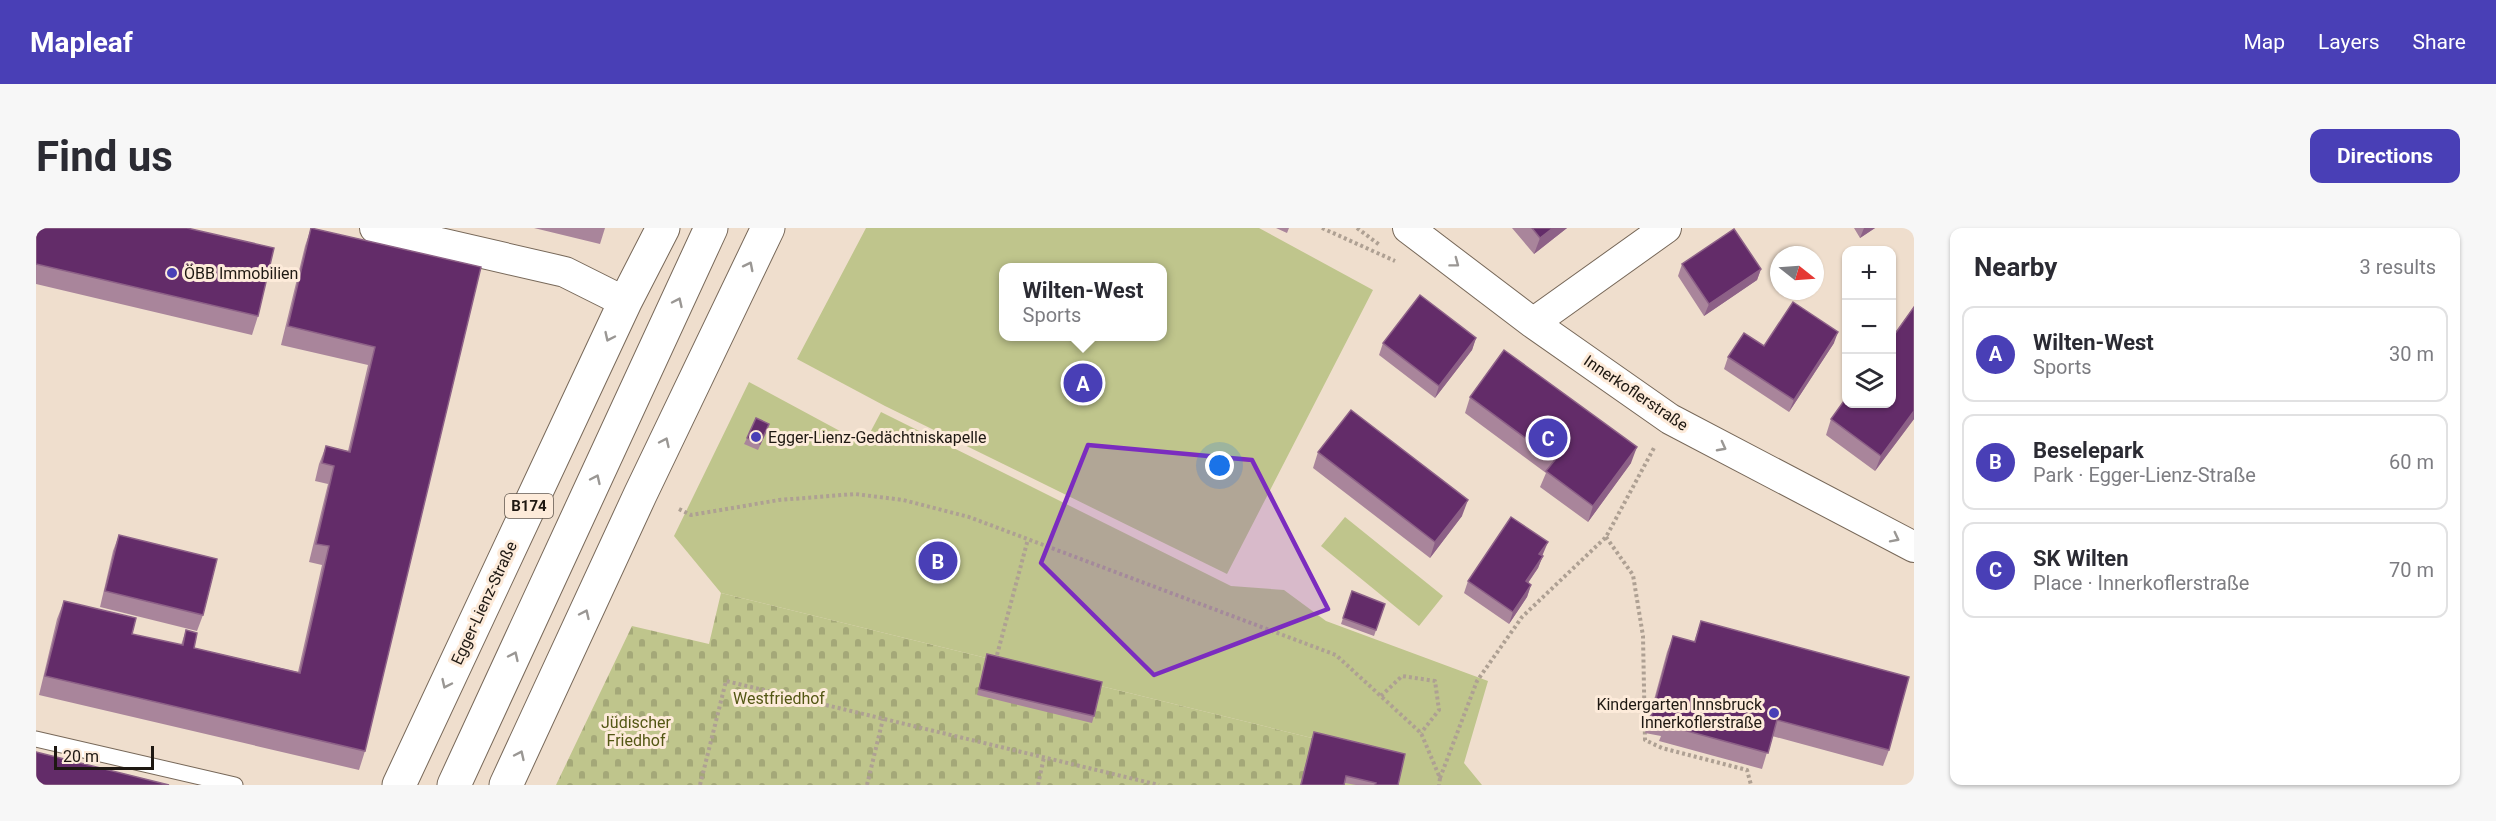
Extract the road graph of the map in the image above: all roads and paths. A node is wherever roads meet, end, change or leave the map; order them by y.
1 (375, 228) edge
2 (663, 228) edge
3 (711, 228) edge
4 (768, 228) edge
5 (1322, 228) edge
6 (1357, 228) edge
7 (1408, 228) edge
8 (1666, 228) edge
9 (625, 302) junction
10 (1533, 323) junction
11 (1671, 419) junction
12 (679, 509) dead end
13 (1606, 537) junction
14 (1028, 539) junction
15 (1914, 547) edge
16 (997, 655) edge
17 (1382, 696) junction
18 (883, 719) junction
19 (1421, 733) junction
20 (36, 739) edge
21 (1044, 757) junction
22 (1440, 778) junction
23 (235, 785) edge
24 (399, 785) edge
25 (454, 785) edge
26 (506, 785) edge
27 (700, 785) edge
28 (867, 785) edge
29 (1038, 785) edge
30 (1159, 785) edge
31 (1439, 785) edge
32 (1751, 785) edge

1 - 9 street
2 - 9 main road, Egger-Lienz-Straße / B174
25 -> 3 main road
26 -> 4 main road
5 - 6 path
7 -> 10 street, Innerkoflerstraße
8 - 10 street
9 -> 24 main road, Egger-Lienz-Straße / B174
10 - 11 street, Innerkoflerstraße
11 - 13 path
11 -> 15 street, Innerkoflerstraße
12 - 14 path
13 - 22 path
13 - 32 path
14 - 16 path
14 - 17 path
17 - 19 path
17 - 19 path
18 - 21 path
18 - 27 path
18 - 28 path
19 - 22 path
20 - 23 lane
21 - 29 path
21 - 30 path
22 - 31 path

